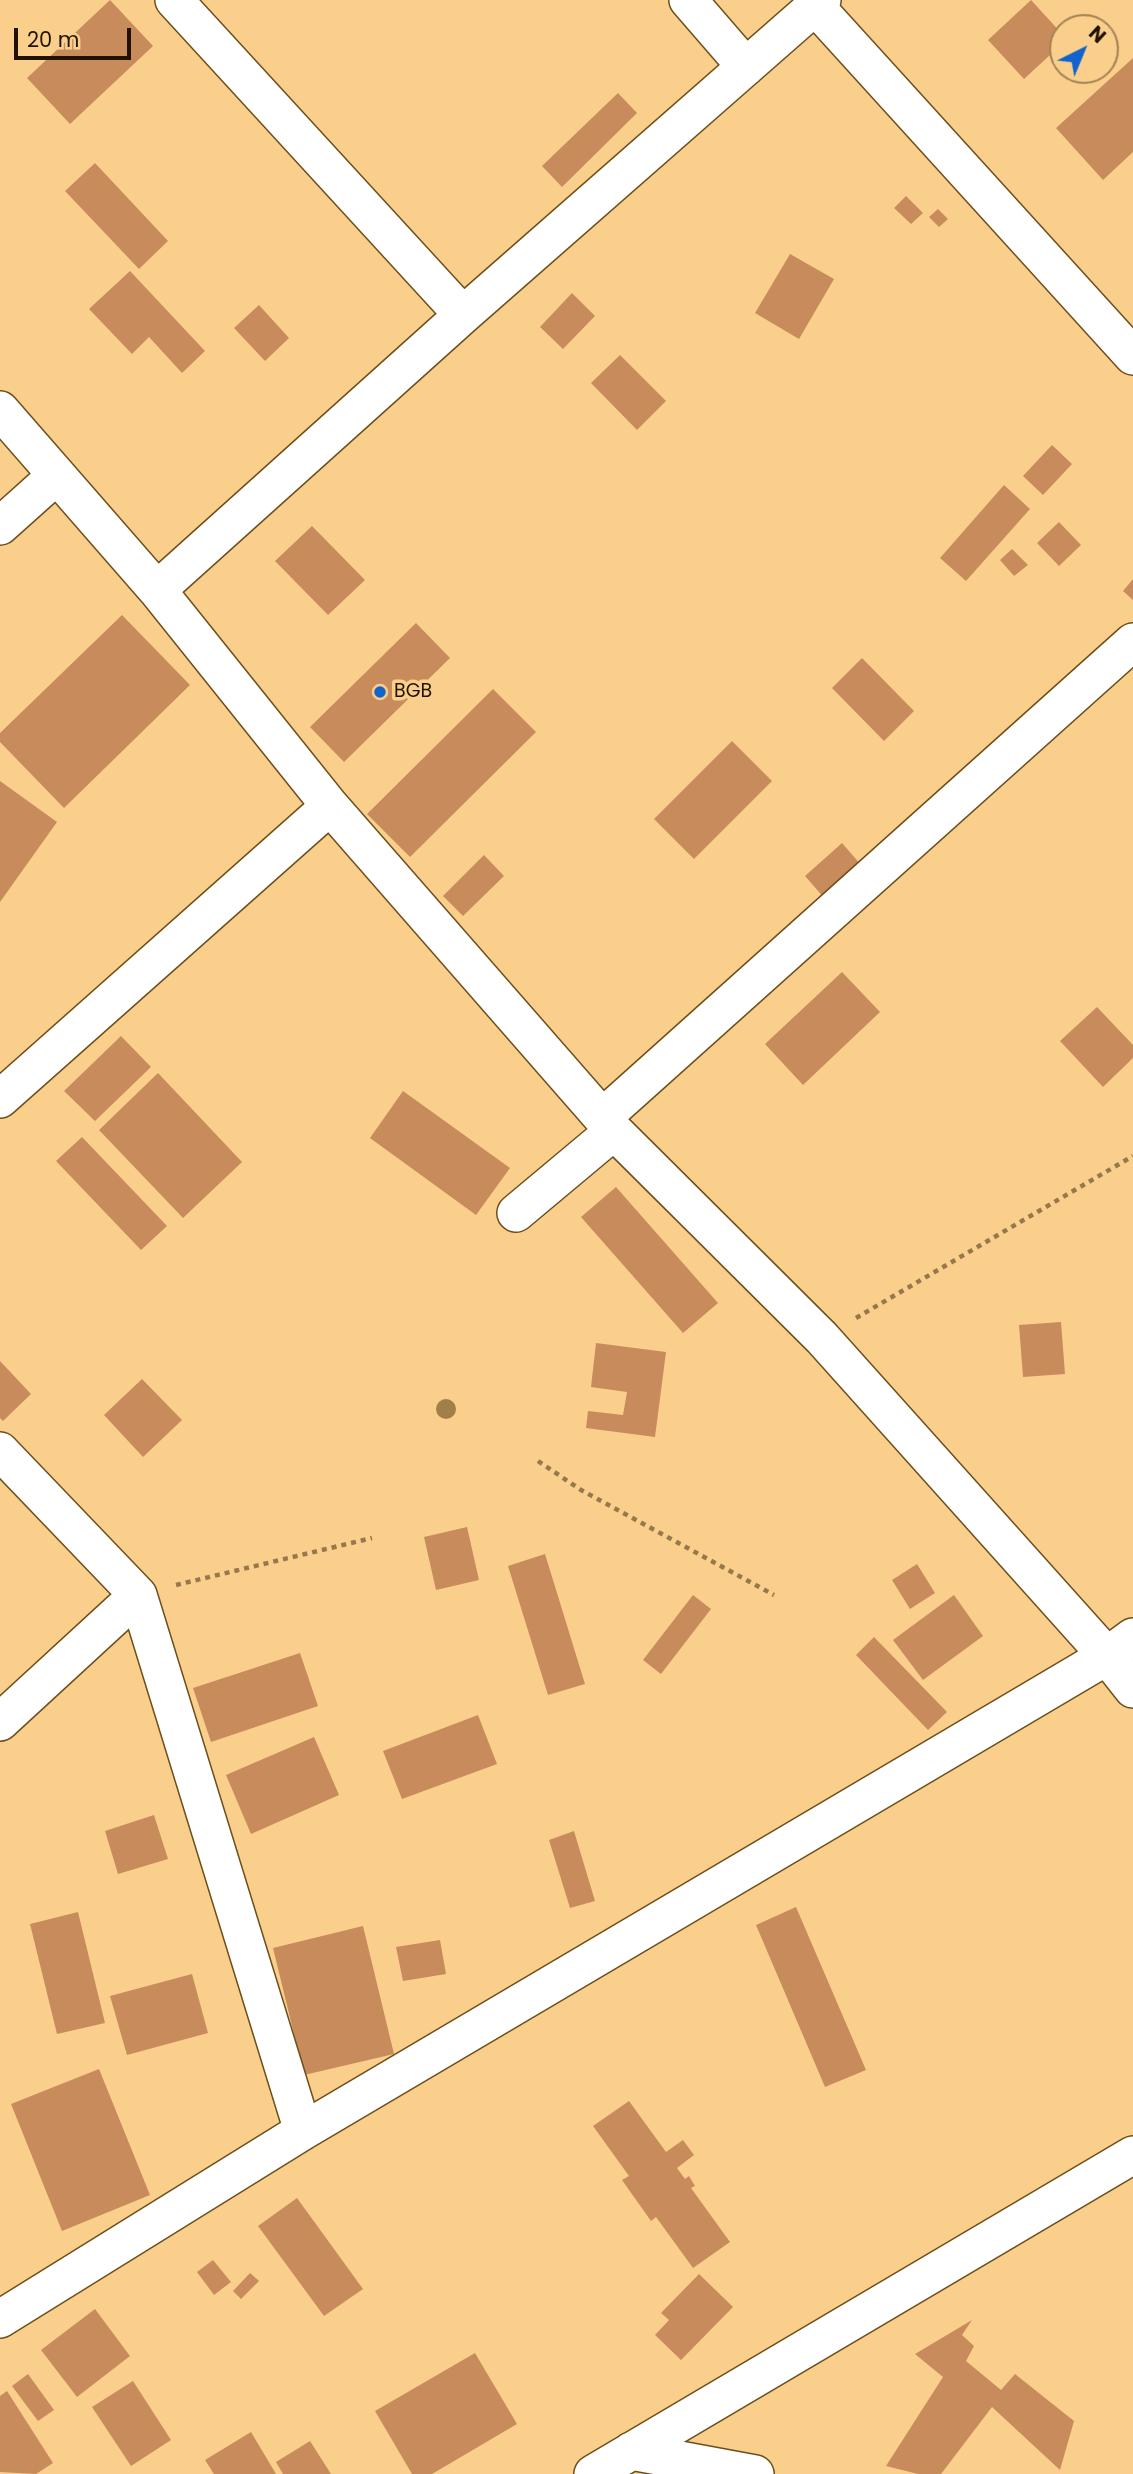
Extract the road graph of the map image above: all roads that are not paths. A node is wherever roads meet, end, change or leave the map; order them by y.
1 (174, 0) edge
2 (688, 0) edge
3 (819, 3) edge
4 (746, 67) junction
5 (463, 315) junction
6 (1133, 356) edge
7 (0, 410) edge
8 (57, 475) junction
9 (0, 526) edge
10 (157, 590) junction
11 (1133, 642) edge
12 (330, 806) junction
13 (0, 1099) edge
14 (609, 1124) junction
15 (516, 1213) dead end
16 (0, 1451) edge
17 (138, 1595) junction
18 (1120, 1647) edge
19 (1133, 1689) edge
20 (0, 1722) edge
21 (303, 2131) junction
22 (1133, 2155) edge
23 (0, 2319) edge
24 (631, 2451) junction
25 (593, 2474) edge
26 (755, 2474) edge

1 - 5 street
2 - 4 street
3 - 4 street
3 - 6 street
4 - 5 street
5 - 10 street
7 - 8 street
8 - 9 street
8 - 10 street
10 - 12 street
11 - 14 street
12 - 13 street
12 - 14 street
14 - 15 street
14 - 18 street
16 - 17 street
17 - 20 street
17 - 21 street
18 - 19 street
18 - 21 street
21 - 23 street
22 - 24 street
24 - 25 street
24 - 26 street

